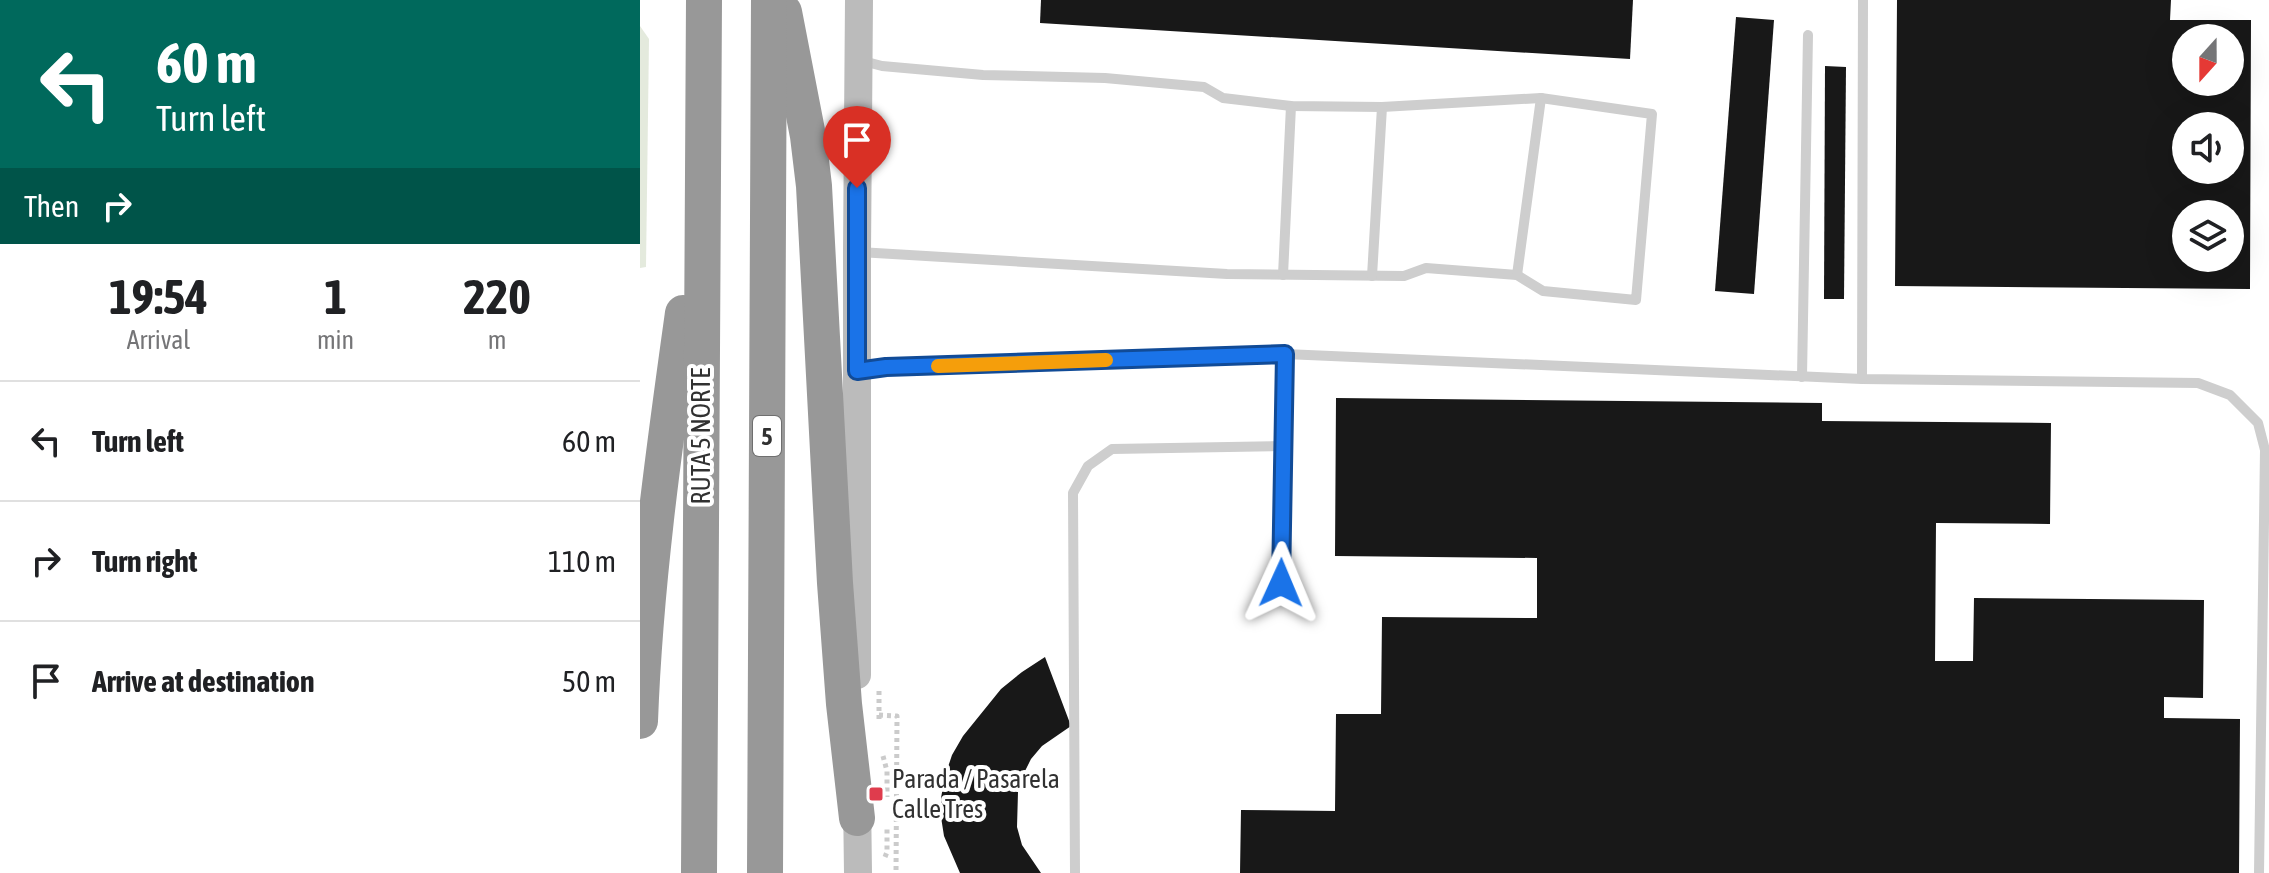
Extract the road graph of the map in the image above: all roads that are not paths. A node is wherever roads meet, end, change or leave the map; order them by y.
1 (704, 0) edge
2 (769, 0) edge
3 (781, 0) edge
4 (859, 0) edge
5 (1863, 0) edge
6 (1808, 35) dead end
7 (858, 60) junction
8 (1541, 98) junction
9 (1291, 106) junction
10 (1382, 107) junction
11 (702, 166) junction
12 (857, 252) junction
13 (1283, 275) junction
14 (1517, 275) junction
15 (1372, 276) junction
16 (1285, 354) junction
17 (857, 371) junction
18 (1802, 377) junction
19 (1862, 379) junction
20 (1283, 446) junction
21 (1281, 583) dead end
22 (640, 721) edge
23 (857, 818) junction
24 (699, 873) edge
25 (765, 873) edge
26 (858, 873) edge
27 (1075, 873) edge
28 (2259, 873) edge

1 - 11 highway, RUTA 5 NORTE
2 - 25 highway, 5
3 - 23 highway
4 - 7 main road
5 - 19 lane
6 - 18 lane
7 - 9 lane
7 - 12 main road
8 - 10 lane
8 - 14 lane
8 - 14 lane
9 - 10 lane
9 - 13 lane
10 - 15 lane
11 - 22 highway
11 - 24 highway, RUTA 5 NORTE
12 - 13 lane
12 - 17 main road
13 - 15 lane
14 - 15 lane
16 - 17 lane
16 - 18 lane
16 - 20 lane
17 - 23 main road
18 - 19 lane
19 - 28 lane
20 - 21 lane
20 - 27 lane
23 - 26 main road

